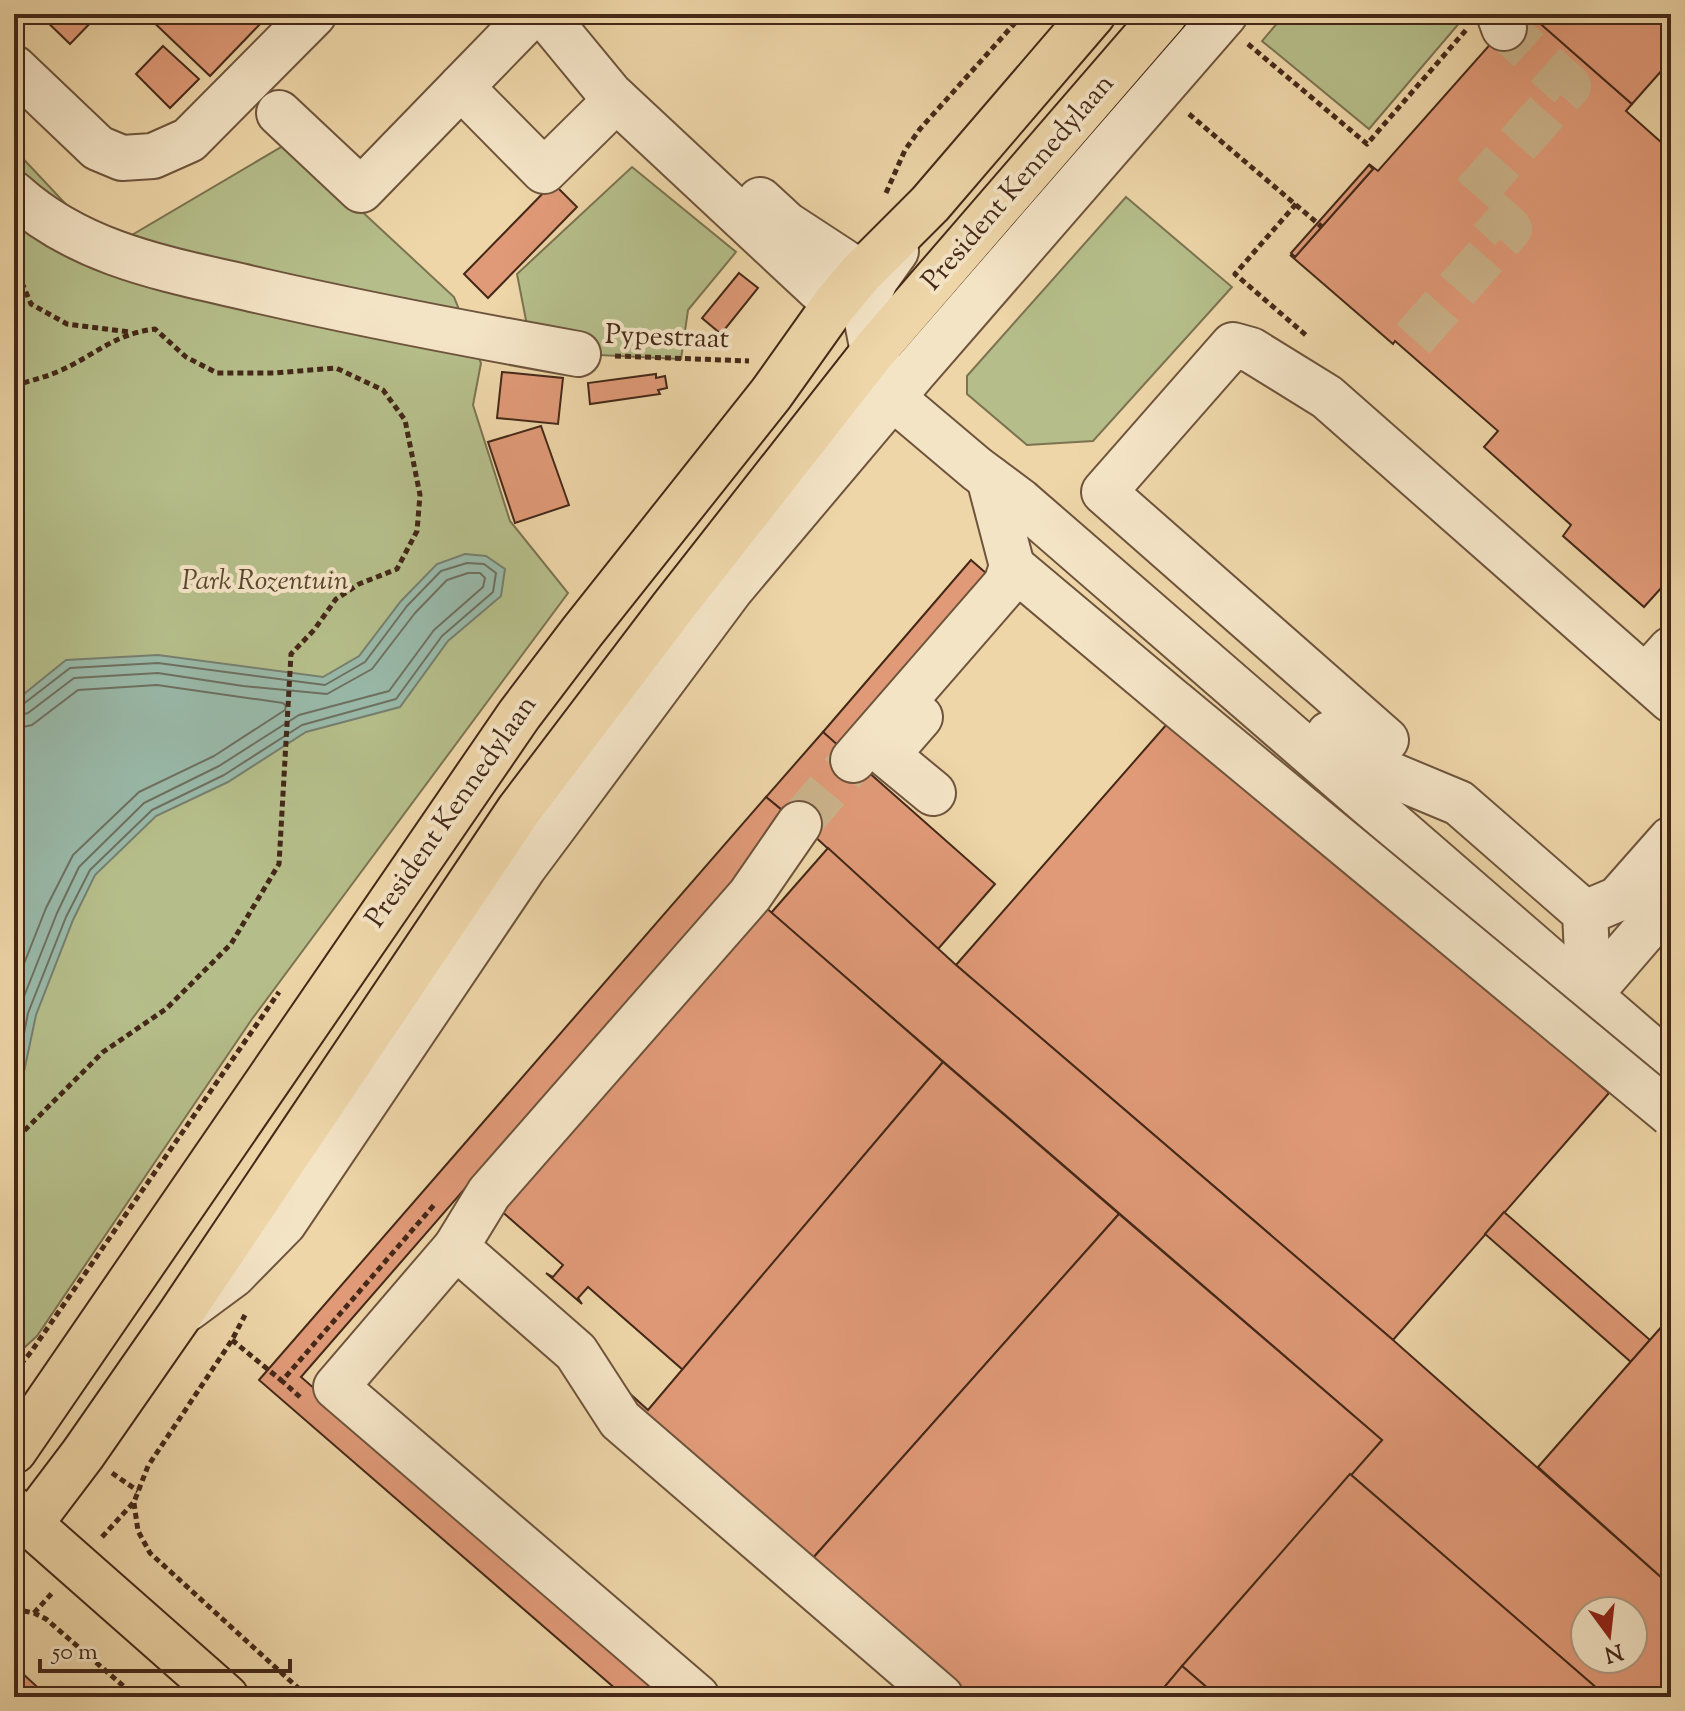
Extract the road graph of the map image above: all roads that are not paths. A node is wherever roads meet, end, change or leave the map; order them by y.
1 (314, 14) edge
2 (532, 14) edge
3 (544, 14) edge
4 (573, 14) edge
5 (1093, 14) edge
6 (1165, 14) edge
7 (1232, 26) edge
8 (14, 68) edge
9 (461, 87) junction
10 (616, 100) junction
11 (279, 113) dead end
12 (14, 194) edge
13 (930, 204) junction
14 (848, 288) junction
15 (885, 338) junction
16 (578, 354) road end
17 (903, 385) junction
18 (832, 406) junction
19 (1004, 490) junction
20 (1023, 576) junction
21 (1663, 676) edge
22 (1386, 740) dead end
23 (853, 760) tunnel mouth
24 (933, 793) dead end
25 (799, 824) tunnel mouth
26 (1671, 839) edge
27 (1421, 849) junction
28 (1380, 896) dead end
29 (1671, 900) edge
30 (1585, 913) junction
31 (1589, 995) junction
32 (1671, 1066) edge
33 (1671, 1114) edge
34 (456, 1247) junction
35 (179, 1316) junction
36 (14, 1451) edge
37 (19, 1525) edge
38 (226, 1697) edge
39 (697, 1697) edge
40 (941, 1697) edge

1 - 8 lane
2 - 9 lane
3 - 10 lane
4 - 14 lane
5 - 13 main road, President Kennedylaan
6 - 15 main road, President Kennedylaan
7 - 17 lane
9 - 10 lane
9 - 11 lane
10 - 14 lane
12 - 16 lane
13 - 14 main road, President Kennedylaan
13 - 15 lane, President Kennedylaan
14 - 36 main road, President Kennedylaan
15 - 17 lane
15 - 18 main road, President Kennedylaan
17 - 18 lane
17 - 19 lane
17 - 30 lane
17 - 35 lane
18 - 35 main road, President Kennedylaan
19 - 20 lane
19 - 27 lane
20 - 23 lane
20 - 24 lane
20 - 33 lane, bridge
21 - 22 lane
25 - 34 lane
26 - 30 lane
27 - 28 lane
27 - 31 lane
29 - 31 lane
30 - 31 lane
31 - 32 lane
34 - 39 lane
34 - 40 lane
35 - 37 main road, President Kennedylaan
37 - 38 main road

